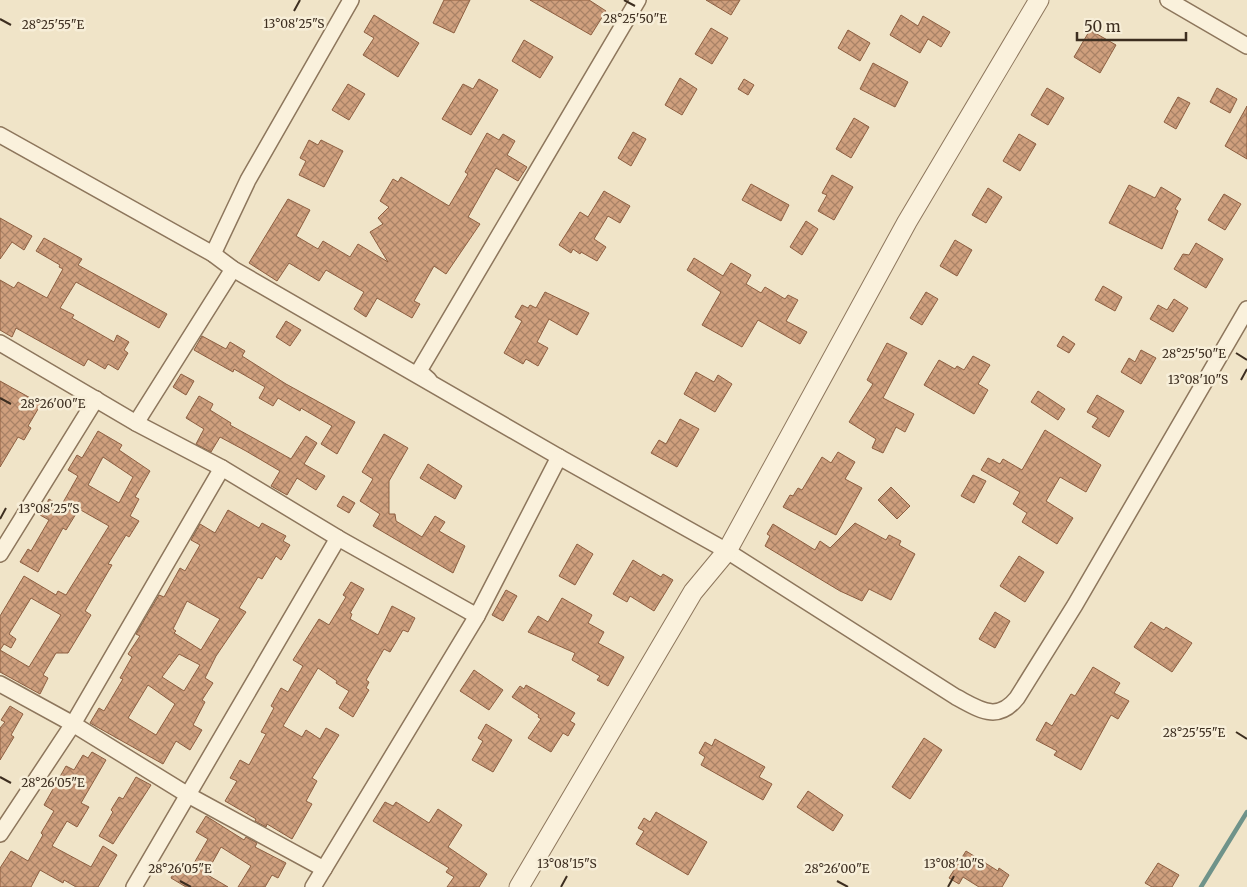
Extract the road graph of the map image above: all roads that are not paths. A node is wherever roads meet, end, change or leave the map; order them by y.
1 (351, 0) edge
2 (638, 0) edge
3 (1039, 0) edge
4 (1168, 0) edge
5 (1247, 46) edge
6 (0, 135) edge
7 (212, 254) junction
8 (233, 269) junction
9 (1247, 309) edge
10 (0, 343) edge
11 (430, 381) junction
12 (96, 398) junction
13 (136, 423) junction
14 (559, 457) junction
15 (222, 468) junction
16 (338, 538) junction
17 (727, 550) junction
18 (0, 554) edge
19 (477, 616) junction
20 (0, 684) edge
21 (73, 724) junction
22 (188, 795) junction
23 (0, 834) edge
24 (324, 869) junction
25 (134, 887) edge
26 (313, 887) edge
27 (519, 887) edge

1 - 7 street
2 - 11 street
3 - 17 street
4 - 5 street
6 - 7 street
7 - 8 street
8 - 11 street
8 - 13 street
9 - 17 street
10 - 12 street
11 - 14 street
12 - 13 street
12 - 18 street
13 - 15 street
14 - 17 street
14 - 19 street
15 - 16 street
15 - 21 street
16 - 19 street
16 - 22 street
17 - 27 street
19 - 24 street
20 - 21 street
21 - 22 street
21 - 23 street
22 - 24 street
22 - 25 street
24 - 26 street

